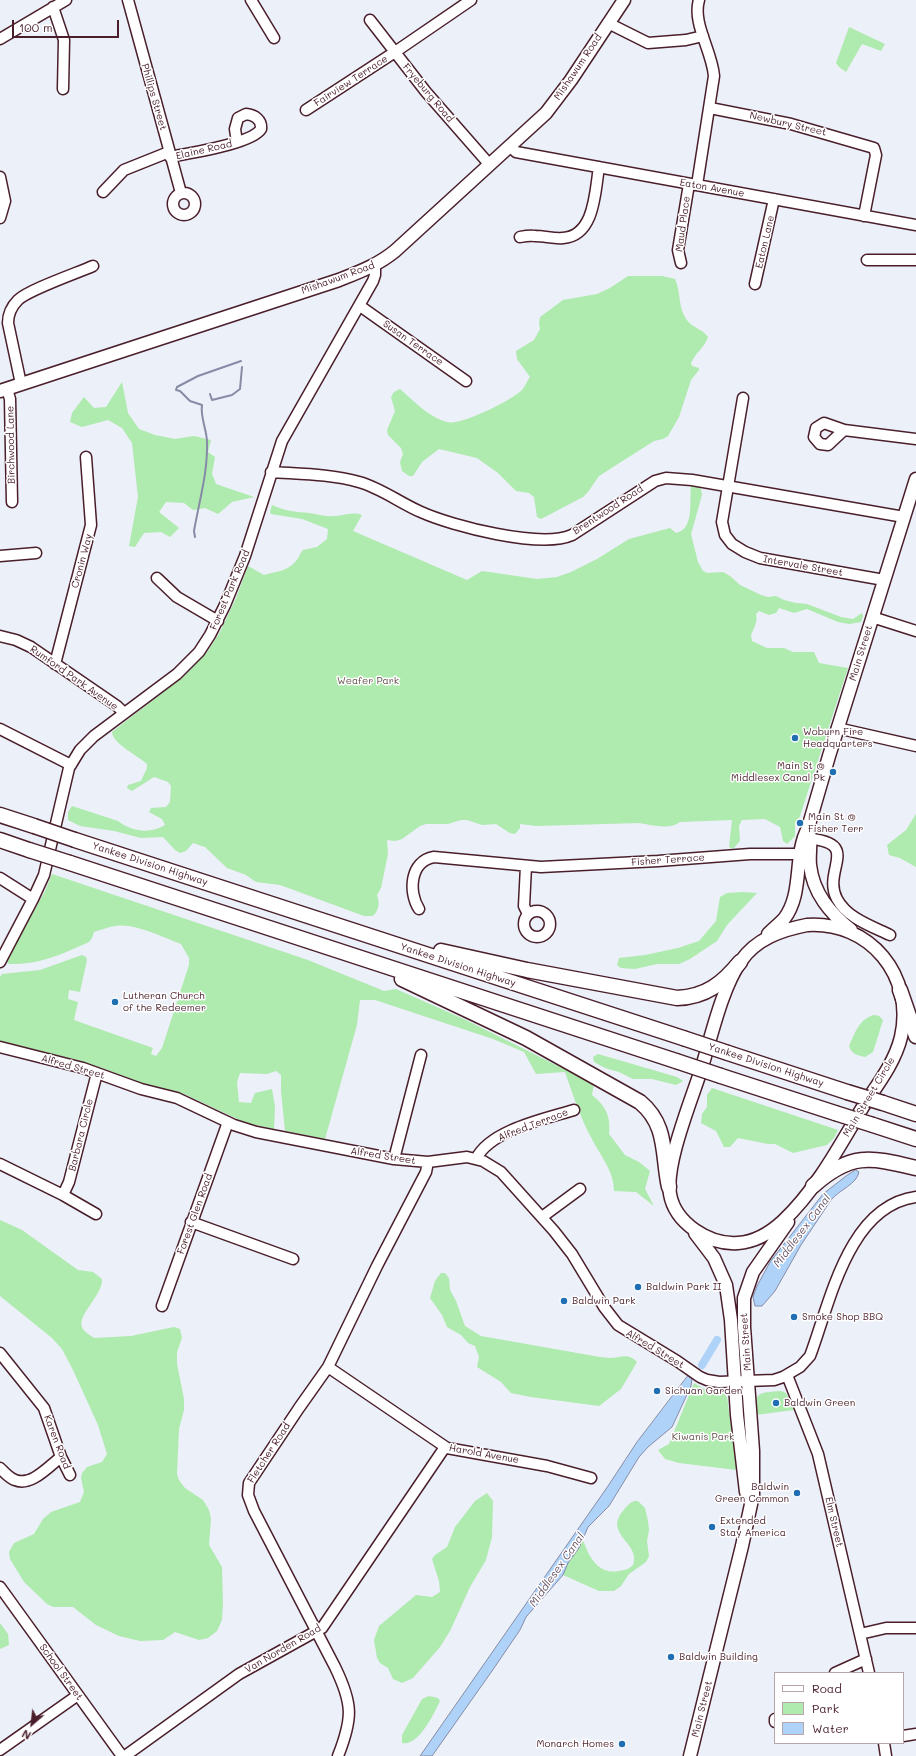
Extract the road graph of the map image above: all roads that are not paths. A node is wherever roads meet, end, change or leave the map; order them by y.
1 (66, 0) edge
2 (128, 0) edge
3 (252, 0) edge
4 (471, 0) edge
5 (624, 0) edge
6 (698, 0) edge
7 (53, 7) junction
8 (370, 20) dead end
9 (608, 23) junction
10 (704, 36) junction
11 (274, 38) dead end
12 (0, 39) edge
13 (395, 52) junction
14 (63, 89) dead end
15 (710, 108) junction
16 (306, 110) dead end
17 (237, 142) dead end
18 (509, 146) junction
19 (170, 154) junction
20 (489, 164) junction
21 (599, 167) junction
22 (0, 177) edge
23 (693, 184) junction
24 (103, 192) dead end
25 (181, 193) dead end
26 (774, 199) junction
27 (864, 216) junction
28 (0, 218) edge
29 (916, 225) edge
30 (520, 237) dead end
31 (867, 260) dead end
32 (916, 260) edge
33 (680, 263) dead end
34 (93, 266) dead end
35 (375, 266) junction
36 (755, 284) dead end
37 (360, 306) junction
38 (466, 381) dead end
39 (21, 384) junction
40 (3, 390) edge
41 (743, 398) dead end
42 (844, 430) dead end
43 (916, 439) edge
44 (86, 457) dead end
45 (271, 472) junction
46 (916, 478) edge
47 (729, 487) junction
48 (12, 502) dead end
49 (904, 518) junction
50 (36, 553) dead end
51 (0, 556) edge
52 (157, 578) dead end
53 (884, 580) junction
54 (872, 617) junction
55 (218, 621) junction
56 (916, 631) edge
57 (0, 636) edge
58 (54, 664) junction
59 (124, 713) junction
60 (837, 728) junction
61 (0, 729) edge
62 (916, 746) edge
63 (71, 765) junction
64 (0, 815) edge
65 (807, 835) junction
66 (0, 840) edge
67 (805, 854) junction
68 (526, 866) junction
69 (0, 878) edge
70 (34, 899) junction
71 (419, 909) dead end
72 (528, 914) dead end
73 (346, 928) junction
74 (890, 935) dead end
75 (866, 941) junction
76 (758, 943) junction
77 (345, 953) junction
78 (0, 962) edge
79 (740, 962) junction
80 (900, 990) junction
81 (916, 1036) edge
82 (0, 1047) edge
83 (421, 1055) dead end
84 (97, 1073) junction
85 (574, 1110) dead end
86 (916, 1114) edge
87 (228, 1122) junction
88 (916, 1139) edge
89 (394, 1159) junction
90 (476, 1159) junction
91 (428, 1162) junction
92 (0, 1164) edge
93 (916, 1168) edge
94 (813, 1186) junction
95 (670, 1187) junction
96 (580, 1189) dead end
97 (63, 1195) junction
98 (916, 1197) edge
99 (801, 1202) junction
100 (96, 1214) dead end
101 (542, 1217) junction
102 (192, 1222) junction
103 (686, 1223) junction
104 (293, 1259) dead end
105 (162, 1306) dead end
106 (0, 1353) edge
107 (328, 1367) junction
108 (787, 1375) junction
109 (734, 1382) junction
110 (749, 1382) junction
111 (445, 1447) junction
112 (61, 1457) junction
113 (0, 1468) edge
114 (70, 1475) dead end
115 (591, 1478) dead end
116 (747, 1522) junction
117 (0, 1587) edge
118 (916, 1628) edge
119 (316, 1631) junction
120 (860, 1634) junction
121 (866, 1659) junction
122 (837, 1672) edge
123 (869, 1672) edge
124 (78, 1695) junction
125 (916, 1734) edge
126 (904, 1736) edge
127 (884, 1744) edge
128 (0, 1750) edge
129 (122, 1756) edge
130 (125, 1756) edge
131 (338, 1756) edge
132 (690, 1756) edge
133 (886, 1756) edge

1 - 7 street
2 - 19 street, Phillips Street
3 - 11 street
4 - 13 street, Fairview Terrace
5 - 9 main road, Mishawum Road
6 - 10 street
7 - 12 street
7 - 14 street
8 - 13 street, Fryeburg Road
9 - 10 street
9 - 18 main road, Mishawum Road
10 - 15 street
13 - 16 street, Fairview Terrace
13 - 20 street, Fryeburg Road
15 - 23 street
15 - 27 street, Newbury Street
17 - 19 street, Elaine Road
18 - 20 main road, Mishawum Road
18 - 21 street, Eaton Avenue
19 - 24 street, Elaine Road
19 - 25 street, Phillips Street
20 - 35 main road, Mishawum Road
21 - 23 street, Eaton Avenue
21 - 30 street
22 - 28 street
23 - 26 street, Eaton Avenue
23 - 33 street, Maud Place
26 - 27 street, Eaton Avenue
26 - 36 street, Eaton Lane
27 - 29 street, Eaton Avenue
31 - 32 street
34 - 39 street
35 - 37 street, Forest Park Road
35 - 39 main road, Mishawum Road
37 - 38 street, Susan Terrace
37 - 45 street, Forest Park Road
39 - 40 main road, Mishawum Road
40 - 48 street, Birchwood Lane
41 - 47 street, Intervale Street
42 - 43 street
44 - 58 street, Cronin Way
45 - 47 street, Brentwood Road
45 - 55 street, Forest Park Road
46 - 49 main road, Main Street
47 - 49 street, Brentwood Road
47 - 53 street, Intervale Street
49 - 53 main road, Main Street
50 - 51 street
52 - 55 street
53 - 54 main road, Main Street
54 - 56 street
54 - 60 main road, Main Street
55 - 59 street, Forest Park Road
57 - 58 street, Rumford Park Avenue
58 - 59 street, Rumford Park Avenue
59 - 63 street, Forest Park Road
60 - 62 street
60 - 65 main road, Main Street
61 - 63 street
63 - 70 street, Forest Park Road
64 - 73 highway, Yankee Division Highway, bridge
65 - 67 main road, Main Street
65 - 74 street
66 - 77 highway, bridge
67 - 68 street, Fisher Terrace
67 - 75 main road, Main Street
67 - 76 main road, Main Street
68 - 71 street, Fisher Terrace
68 - 72 street
69 - 70 street
70 - 78 street, Forest Park Road
73 - 79 highway
73 - 86 highway, Yankee Division Highway, bridge
75 - 76 main road, Main Street Circle
75 - 80 main road, Main Street Circle
76 - 79 main road, Main Street Circle
77 - 88 highway, bridge
77 - 95 highway
79 - 95 main road, Main Street Circle
80 - 81 highway
80 - 94 main road, Main Street Circle
82 - 84 street, Alfred Street
83 - 89 street
84 - 87 street, Alfred Street
84 - 97 street, Barbara Circle
85 - 90 street, Alfred Terrace
87 - 89 street, Alfred Street
87 - 102 street, Forest Glen Road
89 - 91 street, Alfred Street
90 - 91 street, Alfred Street
90 - 101 street, Alfred Street
91 - 107 street, Fletcher Road
92 - 97 street
93 - 94 highway
94 - 99 main road, Main Street Circle
95 - 103 main road, Main Street Circle
96 - 101 street
97 - 100 street
98 - 108 street
99 - 103 main road, Main Street Circle
99 - 110 main road, Main Street
101 - 109 street, Alfred Street
102 - 104 street
102 - 105 street, Forest Glen Road
103 - 109 main road, Main Street
106 - 112 street, Karen Road
107 - 111 street, Harold Avenue
107 - 119 street, Fletcher Road
108 - 110 street
108 - 120 street, Elm Street
109 - 110 street
109 - 116 main road, Main Street
110 - 116 main road, Main Street
111 - 115 street, Harold Avenue
111 - 119 street, Van Norden Road
112 - 113 street
112 - 114 street, Karen Road
116 - 132 main road, Main Street
117 - 124 street, School Street
118 - 120 street
119 - 130 street, Van Norden Road
119 - 131 street, Fletcher Road
120 - 121 street, Elm Street
121 - 122 street
121 - 123 street, Elm Street
124 - 128 street
124 - 129 street, School Street
125 - 126 street
127 - 133 street

